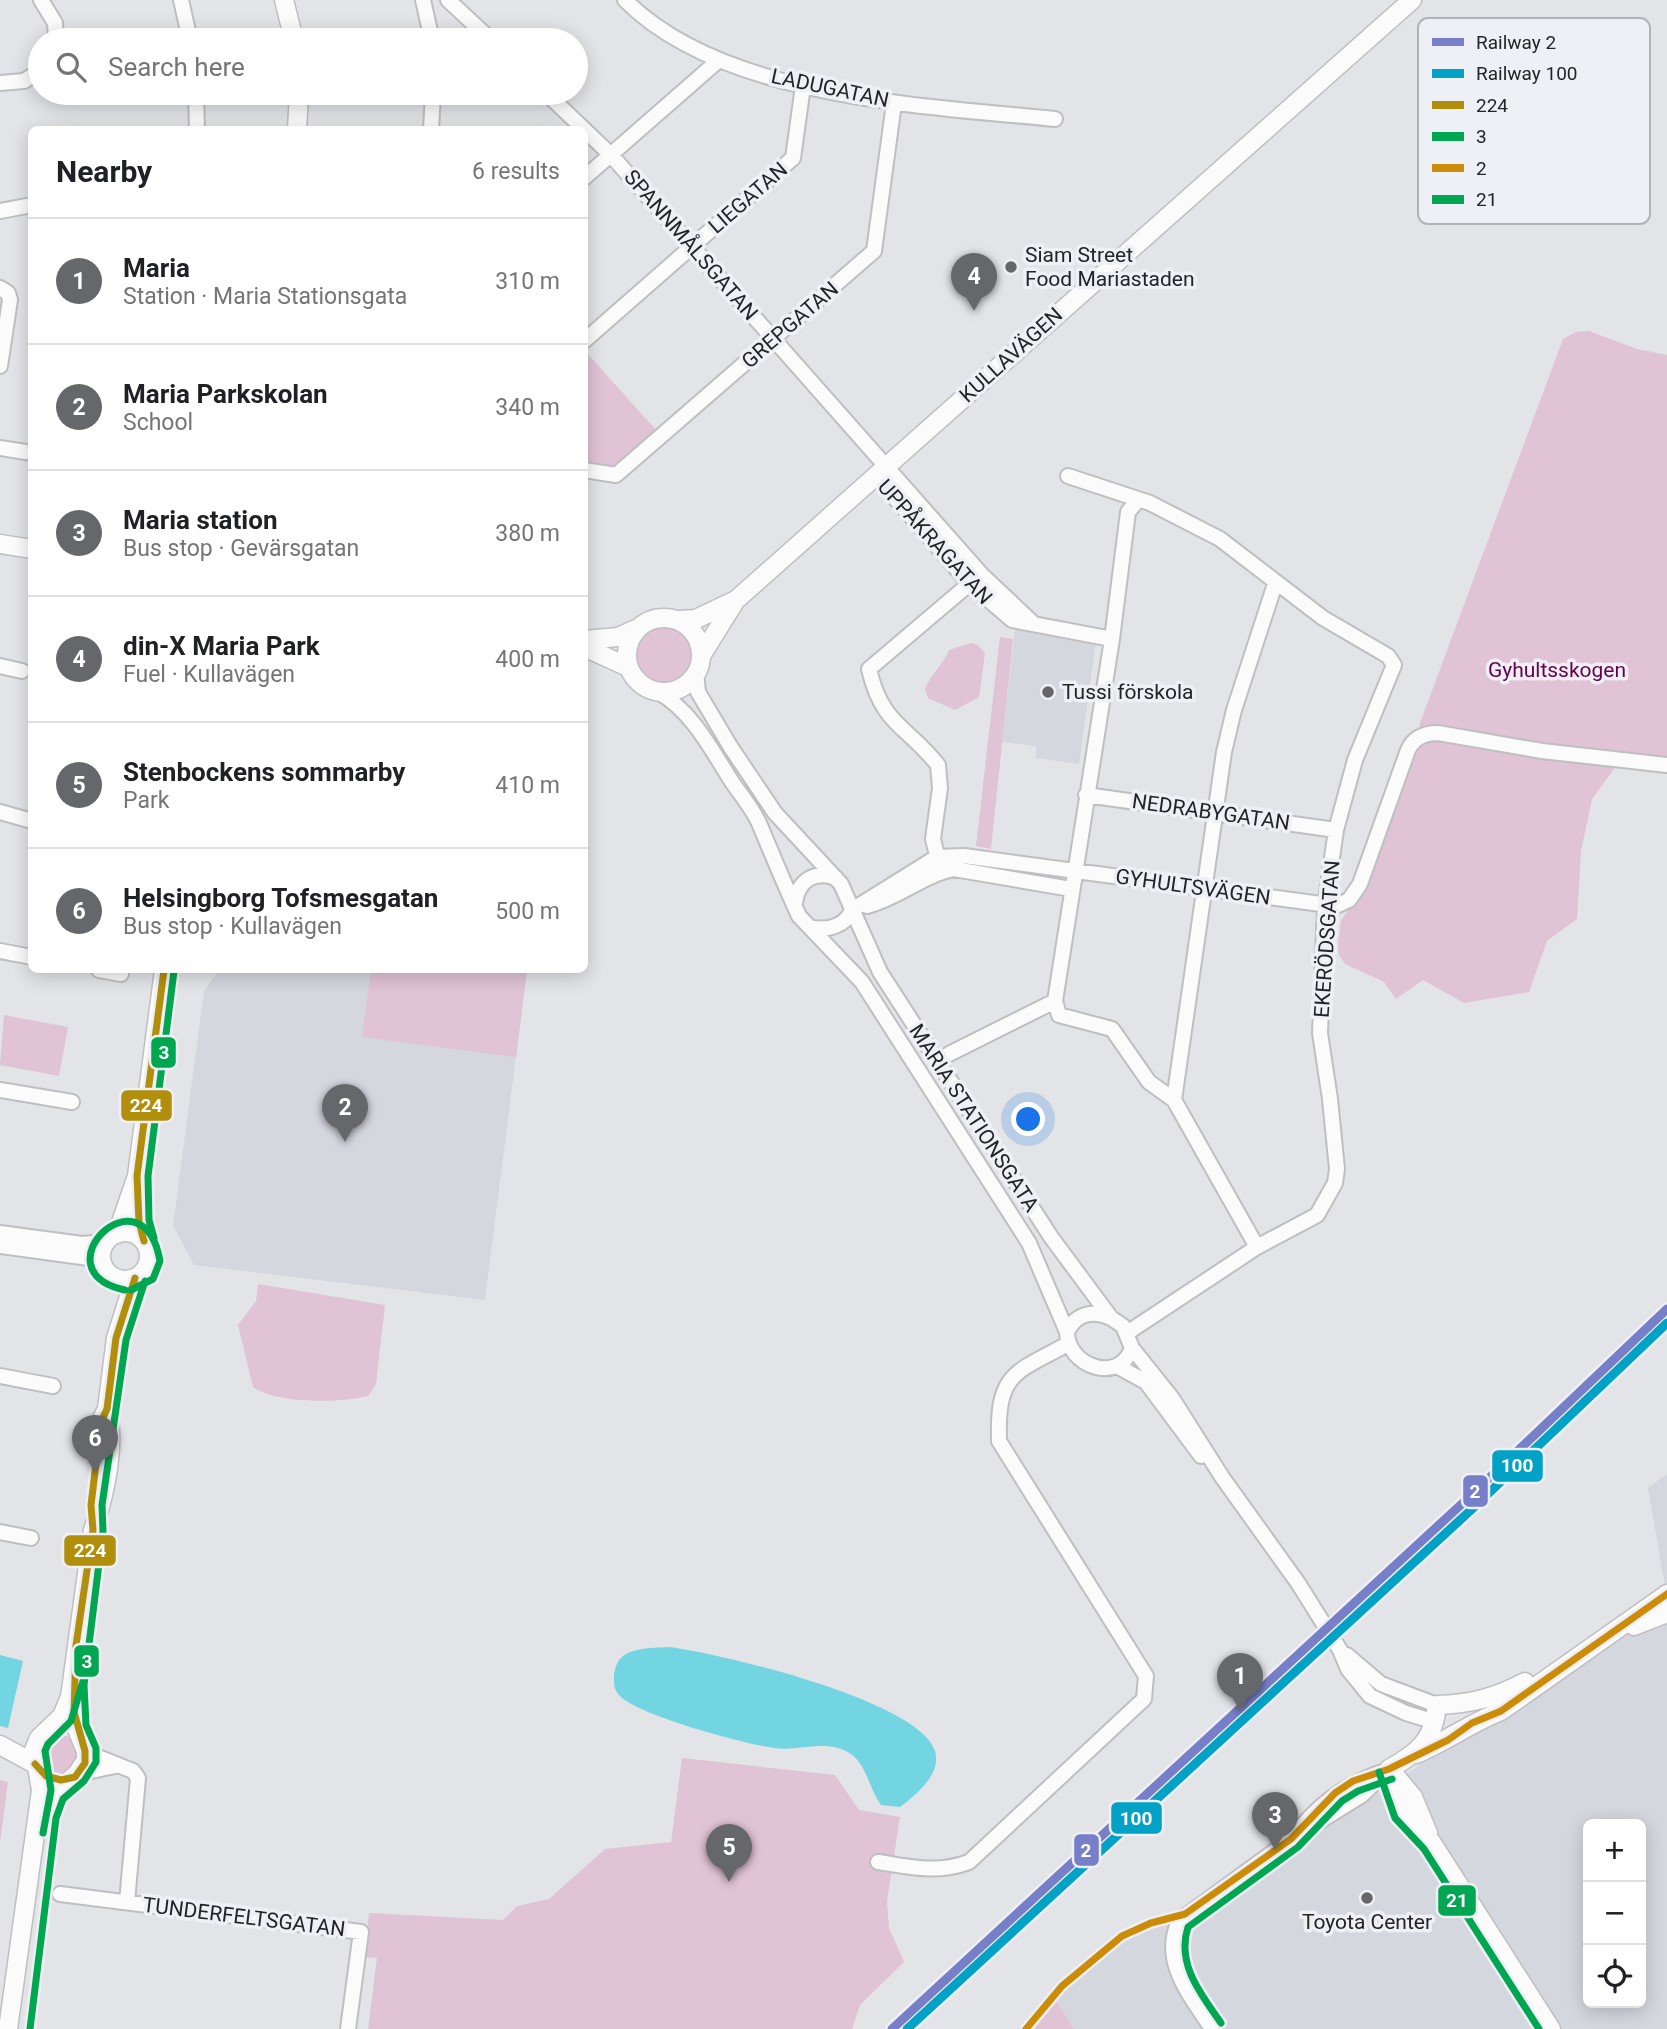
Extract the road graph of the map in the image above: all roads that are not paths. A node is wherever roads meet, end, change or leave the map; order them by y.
1 (181, 0) edge
2 (284, 0) edge
3 (423, 0) edge
4 (448, 0) edge
5 (625, 0) edge
6 (1412, 0) edge
7 (46, 2) edge
8 (55, 28) edge
9 (187, 28) edge
10 (292, 28) edge
11 (429, 28) edge
12 (478, 28) edge
13 (719, 60) junction
14 (28, 78) edge
15 (0, 83) edge
16 (803, 86) junction
17 (894, 103) junction
18 (196, 105) edge
19 (298, 105) edge
20 (432, 105) edge
21 (559, 105) edge
22 (1055, 119) dead end
23 (197, 126) edge
24 (297, 126) edge
25 (431, 126) edge
26 (581, 126) edge
27 (588, 133) edge
28 (611, 155) junction
29 (588, 175) edge
30 (28, 206) edge
31 (0, 211) edge
32 (692, 246) junction
33 (0, 288) edge
34 (588, 337) edge
35 (774, 340) junction
36 (0, 366) edge
37 (0, 448) edge
38 (28, 452) edge
39 (881, 470) junction
40 (588, 471) edge
41 (1068, 476) dead end
42 (1138, 500) junction
43 (0, 544) edge
44 (28, 548) edge
45 (975, 579) junction
46 (1275, 584) junction
47 (736, 600) junction
48 (678, 620) junction
49 (636, 629) junction
50 (1112, 639) junction
51 (588, 640) edge
52 (588, 649) edge
53 (699, 664) junction
54 (0, 666) edge
55 (628, 667) junction
56 (22, 671) dead end
57 (658, 692) junction
58 (1667, 765) edge
59 (1086, 794) junction
60 (0, 812) edge
61 (1214, 813) junction
62 (28, 820) edge
63 (1336, 830) junction
64 (939, 865) junction
65 (1073, 870) junction
66 (836, 878) junction
67 (1202, 888) junction
68 (1071, 889) junction
69 (795, 902) junction
70 (1325, 906) junction
71 (852, 910) junction
72 (813, 928) junction
73 (0, 951) edge
74 (28, 956) edge
75 (116, 973) edge
76 (164, 973) edge
77 (121, 974) dead end
78 (1055, 1002) junction
79 (949, 1054) dead end
80 (0, 1090) edge
81 (1174, 1100) junction
82 (72, 1102) dead end
83 (137, 1176) junction
84 (0, 1233) edge
85 (112, 1238) junction
86 (144, 1241) junction
87 (0, 1247) edge
88 (1257, 1247) junction
89 (106, 1269) junction
90 (135, 1278) junction
91 (1111, 1318) junction
92 (1127, 1333) junction
93 (116, 1338) junction
94 (1068, 1338) junction
95 (1132, 1348) junction
96 (1117, 1366) junction
97 (0, 1376) edge
98 (53, 1386) dead end
99 (1222, 1477) junction
100 (0, 1532) edge
101 (31, 1538) dead end
102 (1667, 1594) edge
103 (1667, 1613) edge
104 (1612, 1636) junction
105 (1566, 1663) junction
106 (73, 1685) junction
107 (1436, 1713) junction
108 (1472, 1723) junction
109 (43, 1735) junction
110 (81, 1739) junction
111 (0, 1744) edge
112 (1416, 1754) junction
113 (115, 1766) junction
114 (36, 1767) junction
115 (1389, 1769) junction
116 (73, 1777) junction
117 (877, 1862) dead end
118 (60, 1894) dead end
119 (127, 1902) junction
120 (8, 2029) edge
121 (19, 2029) edge
122 (348, 2029) edge
123 (1212, 2029) edge
124 (1551, 2029) edge

1 - 9 street
2 - 10 street
3 - 11 street
4 - 12 street
5 - 13 street, LADUGATAN
6 - 39 street, KULLAVÄGEN
7 - 8 street
13 - 16 street, LADUGATAN
13 - 28 street
14 - 15 street
16 - 17 street, LADUGATAN
16 - 32 street, LIEGATAN
17 - 22 street, LADUGATAN
17 - 35 street, GREPGATAN
18 - 23 street
19 - 24 street
20 - 25 street
21 - 26 street, SPANNMÅLSGATAN
27 - 28 street, SPANNMÅLSGATAN
28 - 29 street
28 - 32 street, SPANNMÅLSGATAN
30 - 31 street
32 - 34 street, LIEGATAN
32 - 35 street, SPANNMÅLSGATAN
33 - 36 street
35 - 39 street, SPANNMÅLSGATAN
35 - 40 street, GREPGATAN
37 - 38 street
39 - 45 street, UPPÅKRAGATAN
39 - 47 street, KULLAVÄGEN
41 - 42 street, EKERÖDSGATAN
42 - 46 street, EKERÖDSGATAN
42 - 50 street
43 - 44 street
45 - 50 street, UPPÅKRAGATAN
45 - 64 street
46 - 61 street
46 - 63 street, EKERÖDSGATAN
47 - 48 street, KULLAVÄGEN
47 - 53 street, KULLAVÄGEN
48 - 49 street, KULLAVÄGEN
48 - 53 street
49 - 51 street, KULLAVÄGEN
49 - 55 street
50 - 59 street
52 - 55 street
53 - 57 street, KULLAVÄGEN
53 - 66 street, MARIA STATIONSGATA
54 - 56 street
55 - 57 street
57 - 69 street, MARIA STATIONSGATA
58 - 70 street
59 - 61 street, NEDRABYGATAN
59 - 65 street
60 - 62 street
61 - 63 street, NEDRABYGATAN
61 - 67 street
63 - 70 street, EKERÖDSGATAN
64 - 65 street, GYHULTSVÄGEN
64 - 68 street, GYHULTSVÄGEN
64 - 71 street, GYHULTSVÄGEN
65 - 67 street, GYHULTSVÄGEN
65 - 68 street
66 - 69 street
66 - 71 street, MARIA STATIONSGATA
67 - 70 street, GYHULTSVÄGEN
67 - 81 street
68 - 78 street
69 - 72 street, MARIA STATIONSGATA
70 - 88 street, EKERÖDSGATAN
71 - 72 street
71 - 91 street, MARIA STATIONSGATA
72 - 94 street, MARIA STATIONSGATA
73 - 74 street
75 - 77 street
76 - 83 street
78 - 79 street
78 - 81 street
80 - 82 street
81 - 88 street
83 - 85 street
83 - 86 street
84 - 85 street
85 - 86 street
85 - 89 street
86 - 90 street
87 - 89 street
88 - 92 street, EKERÖDSGATAN
89 - 90 street
89 - 93 street
90 - 93 street
91 - 92 street, MARIA STATIONSGATA
91 - 94 street
92 - 95 street, MARIA STATIONSGATA
93 - 106 street
94 - 96 street, MARIA STATIONSGATA
94 - 117 street
95 - 96 street
95 - 99 street, MARIA STATIONSGATA
96 - 99 street, MARIA STATIONSGATA
97 - 98 street
99 - 107 street, MARIA STATIONSGATA
100 - 101 street
102 - 104 street
103 - 104 street
104 - 105 street
105 - 107 street, MARIA STATIONSGATA
105 - 108 street
106 - 109 street
106 - 110 street
107 - 108 street, MARIA STATIONSGATA
107 - 112 street
108 - 112 street
109 - 110 street
109 - 111 street
109 - 114 street
110 - 113 street, TUNDERFELTSGATAN
110 - 116 street
111 - 114 street
112 - 115 street
113 - 116 street
113 - 119 street, TUNDERFELTSGATAN
114 - 116 street
114 - 120 street
115 - 123 street
115 - 124 street
116 - 121 street
118 - 119 street, TUNDERFELTSGATAN
119 - 122 street, TUNDERFELTSGATAN

